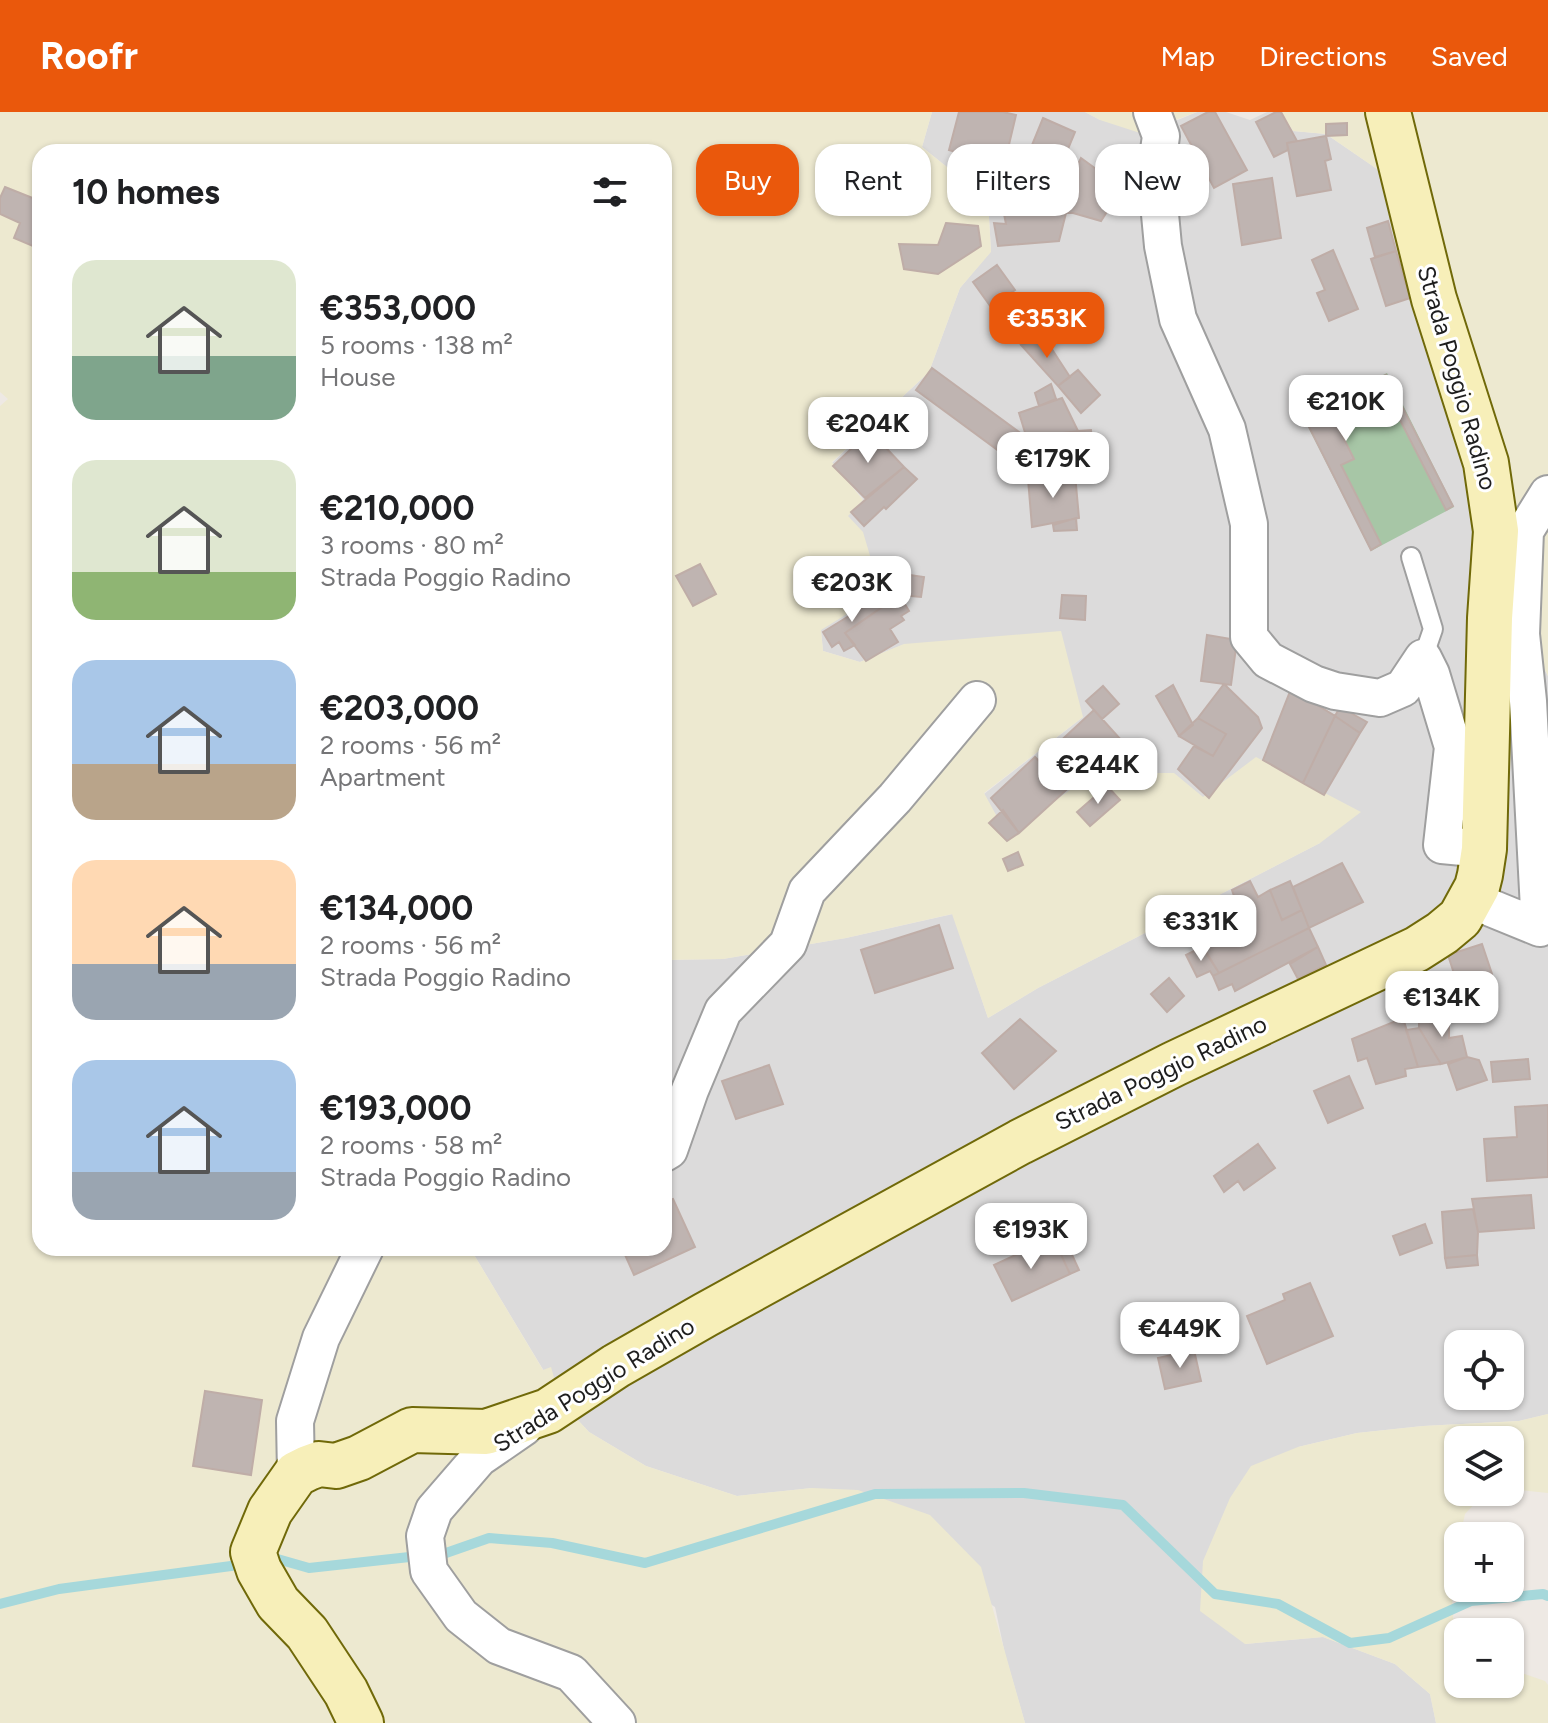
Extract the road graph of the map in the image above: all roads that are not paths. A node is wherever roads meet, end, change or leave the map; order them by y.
1 (1152, 112) edge
2 (1388, 112) edge
3 (1548, 494) edge
4 (1411, 557) dead end
5 (1506, 626) junction
6 (1423, 658) junction
7 (977, 700) dead end
8 (1484, 849) junction
9 (1491, 908) dead end
10 (672, 1141) edge
11 (361, 1256) edge
12 (548, 1411) junction
13 (296, 1474) junction
14 (361, 1723) edge
15 (617, 1723) edge

1 - 6 street
2 - 5 street, Strada Poggio Radino
3 - 5 street
4 - 6 lane
5 - 8 street, Strada Poggio Radino
5 - 9 street
6 - 8 street
7 - 10 street
8 - 12 street, Strada Poggio Radino
11 - 13 street
12 - 13 street
12 - 15 street, Strada Poggio Radino
13 - 14 street

